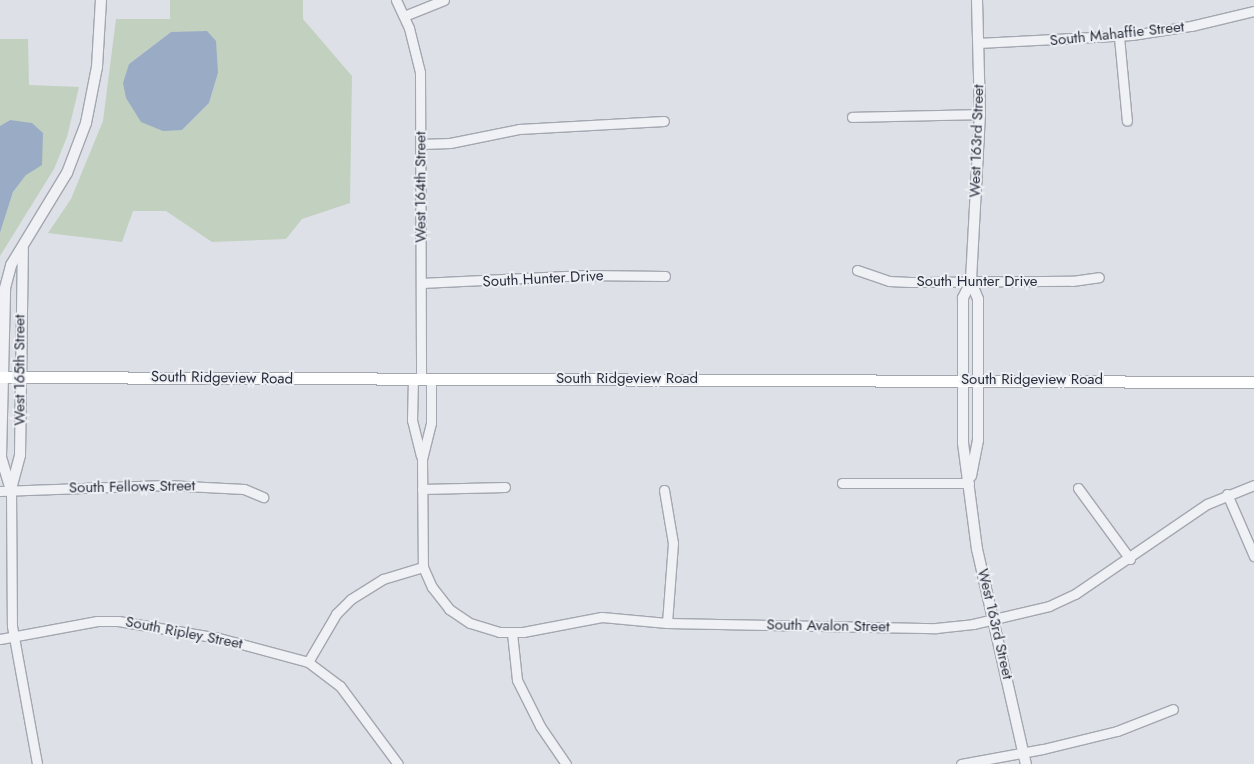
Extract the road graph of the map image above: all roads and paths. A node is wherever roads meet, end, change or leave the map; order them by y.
1 (101, 0) edge
2 (396, 0) edge
3 (444, 0) edge
4 (977, 0) edge
5 (1254, 12) edge
6 (404, 16) junction
7 (1119, 37) junction
8 (978, 43) junction
9 (980, 114) junction
10 (852, 117) dead end
11 (664, 121) dead end
12 (1127, 121) dead end
13 (421, 144) junction
14 (22, 249) junction
15 (857, 270) dead end
16 (665, 276) dead end
17 (1100, 277) dead end
18 (971, 282) junction
19 (421, 283) junction
20 (21, 376) junction
21 (2, 377) edge
22 (422, 379) junction
23 (963, 380) junction
24 (978, 380) junction
25 (1254, 382) edge
26 (422, 459) junction
27 (842, 483) dead end
28 (969, 483) junction
29 (1254, 485) edge
30 (505, 487) dead end
31 (1078, 488) dead end
32 (422, 489) junction
33 (664, 490) dead end
34 (5, 491) edge
35 (1227, 494) junction
36 (263, 497) dead end
37 (1254, 556) edge
38 (1130, 559) junction
39 (423, 568) junction
40 (994, 620) junction
41 (667, 623) junction
42 (512, 632) junction
43 (13, 636) junction
44 (0, 639) edge
45 (308, 662) junction
46 (1173, 709) dead end
47 (1025, 752) junction
48 (37, 764) edge
49 (398, 764) edge
50 (566, 764) edge
51 (961, 764) edge
52 (1026, 764) edge

1 - 14 street, West 165th Street
2 - 6 street, West 164th Street
3 - 6 street
4 - 8 street, West 163rd Street
5 - 7 street, South Mahaffie Street
6 - 13 street, West 164th Street
7 - 8 street, South Mahaffie Street
7 - 12 street
8 - 9 street, West 163rd Street
9 - 10 street
9 - 18 street, West 163rd Street
11 - 13 street
13 - 19 street, West 164th Street
14 - 20 street, West 165th Street
14 - 21 street, West 165th Street
15 - 18 street, South Hunter Drive
16 - 19 street, South Hunter Drive
17 - 18 street, South Hunter Drive
18 - 23 street, West 163rd Street
18 - 24 street, West 163rd Street
19 - 22 street, West 164th Street
20 - 21 main road, South Ridgeview Road
20 - 22 main road, South Ridgeview Road
20 - 34 street, West 165th Street
21 - 34 street, West 165th Street
22 - 23 main road, South Ridgeview Road
22 - 26 street, West 164th Street
22 - 26 street, West 164th Street
23 - 24 main road, South Ridgeview Road
23 - 28 street, West 163rd Street
24 - 25 main road, South Ridgeview Road
24 - 28 street, West 163rd Street
26 - 32 street, West 164th Street
27 - 28 street
28 - 40 street, West 163rd Street
29 - 35 street, South Avalon Street
30 - 32 street
31 - 38 street
32 - 39 street, West 164th Street
33 - 41 street
34 - 36 street, South Fellows Street
34 - 43 street, West 165th Street
35 - 37 street
35 - 38 street, South Avalon Street
38 - 40 street, South Avalon Street
39 - 42 street, West 164th Street
39 - 45 street
40 - 41 street, South Avalon Street
40 - 47 street, West 163rd Street
41 - 42 street, South Avalon Street
42 - 50 street
43 - 44 street, South Ripley Street
43 - 45 street, South Ripley Street
43 - 48 street, West 165th Street
45 - 49 street
46 - 47 street
47 - 51 street
47 - 52 street, West 163rd Street

